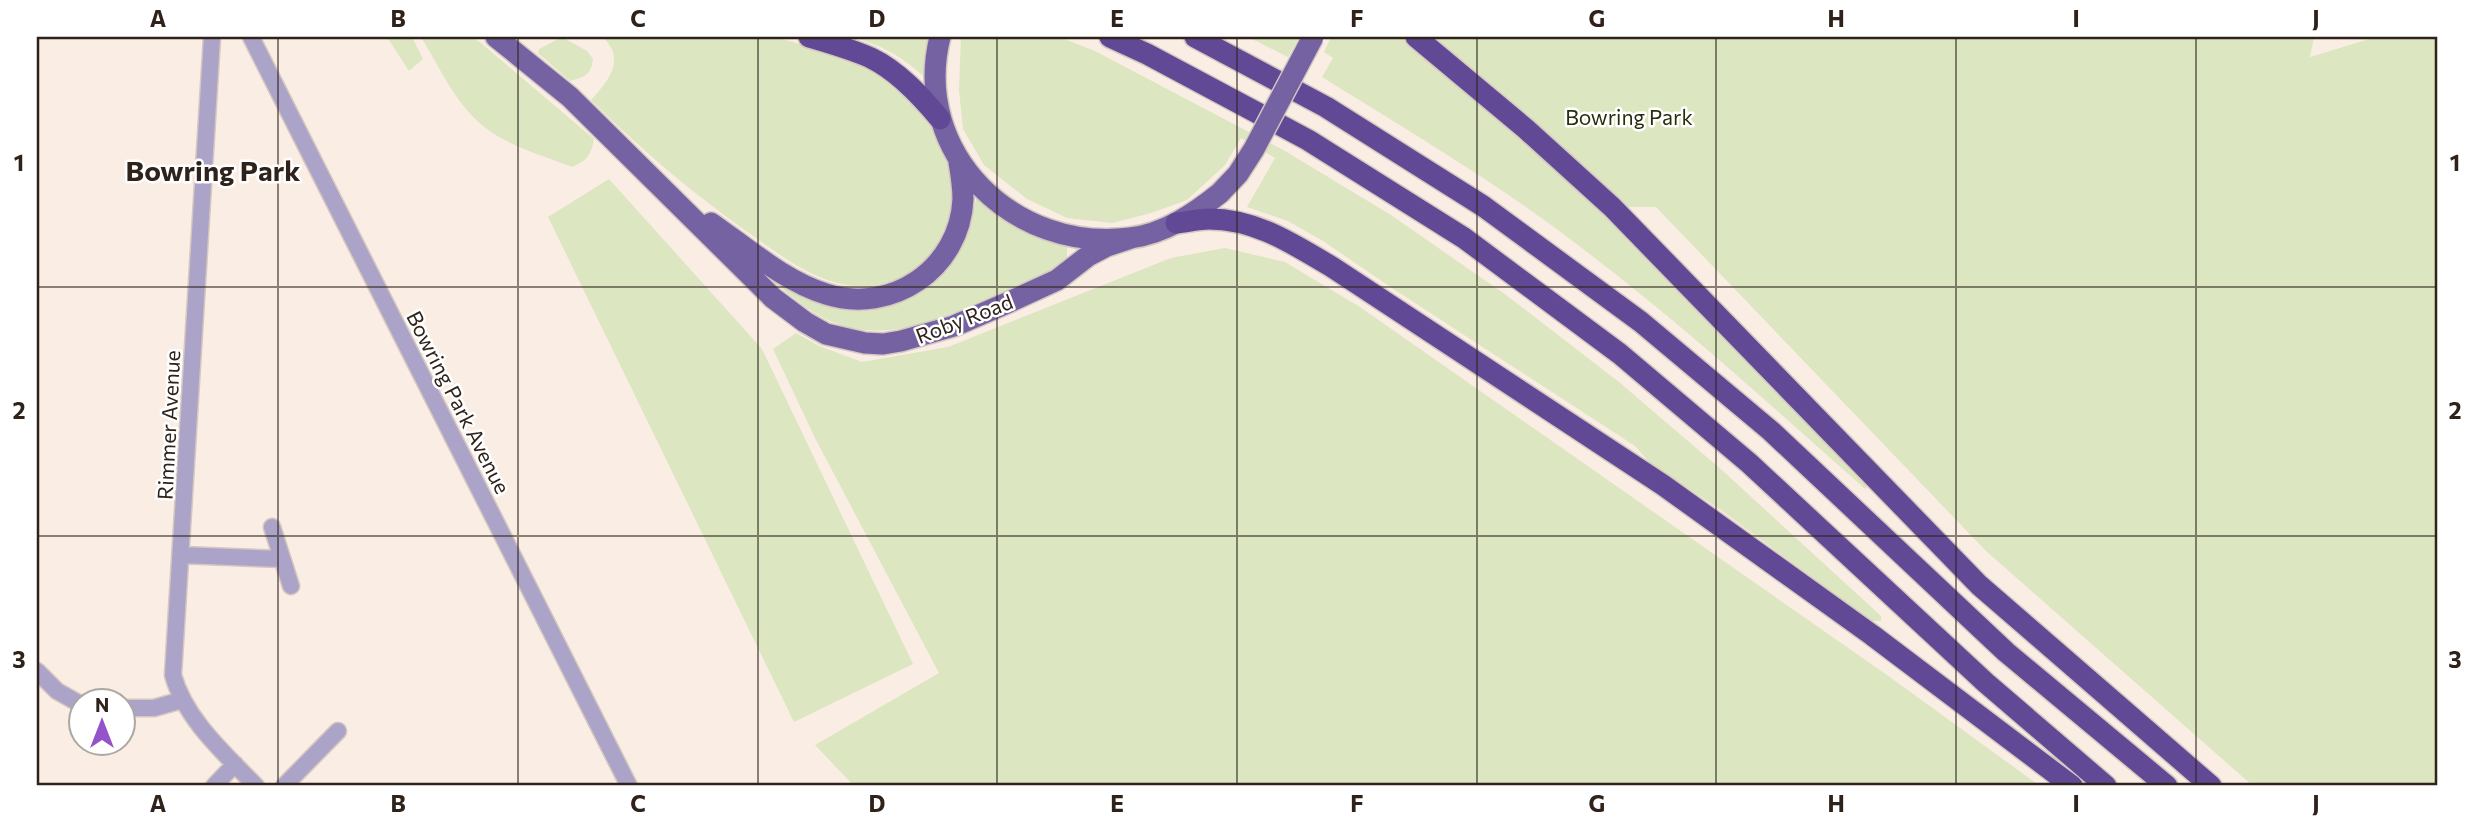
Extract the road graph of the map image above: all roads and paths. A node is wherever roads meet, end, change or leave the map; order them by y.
1 (212, 37) edge
2 (251, 37) edge
3 (496, 37) edge
4 (808, 37) edge
5 (1110, 37) edge
6 (1195, 37) edge
7 (1313, 37) edge
8 (1416, 37) edge
9 (939, 41) edge
10 (940, 119) junction
11 (958, 156) junction
12 (670, 194) junction
13 (1176, 223) junction
14 (1130, 238) junction
15 (272, 527) dead end
16 (181, 555) junction
17 (282, 559) junction
18 (291, 586) dead end
19 (37, 671) edge
20 (66, 696) edge
21 (182, 700) junction
22 (136, 708) edge
23 (338, 731) dead end
24 (234, 764) junction
25 (214, 786) edge
26 (256, 786) edge
27 (284, 786) edge
28 (629, 786) edge
29 (2072, 786) edge
30 (2106, 786) edge
31 (2167, 786) edge
32 (2211, 786) edge

1 - 16 street, Rimmer Avenue
2 - 28 street, Bowring Park Avenue
3 - 12 main road, Roby Road
4 - 10 highway
5 - 30 highway
6 - 31 highway
7 - 13 main road, bridge
8 - 32 highway
9 - 10 main road
10 - 11 main road
11 - 12 main road, Roby Road
11 - 14 main road
12 - 14 main road, Roby Road
13 - 14 main road
13 - 29 highway
15 - 17 street
16 - 17 street
16 - 21 street, Rimmer Avenue
17 - 18 street
19 - 20 street
21 - 22 street
21 - 24 street, Rimmer Avenue
23 - 27 street
24 - 25 street
24 - 26 street, Rimmer Avenue

